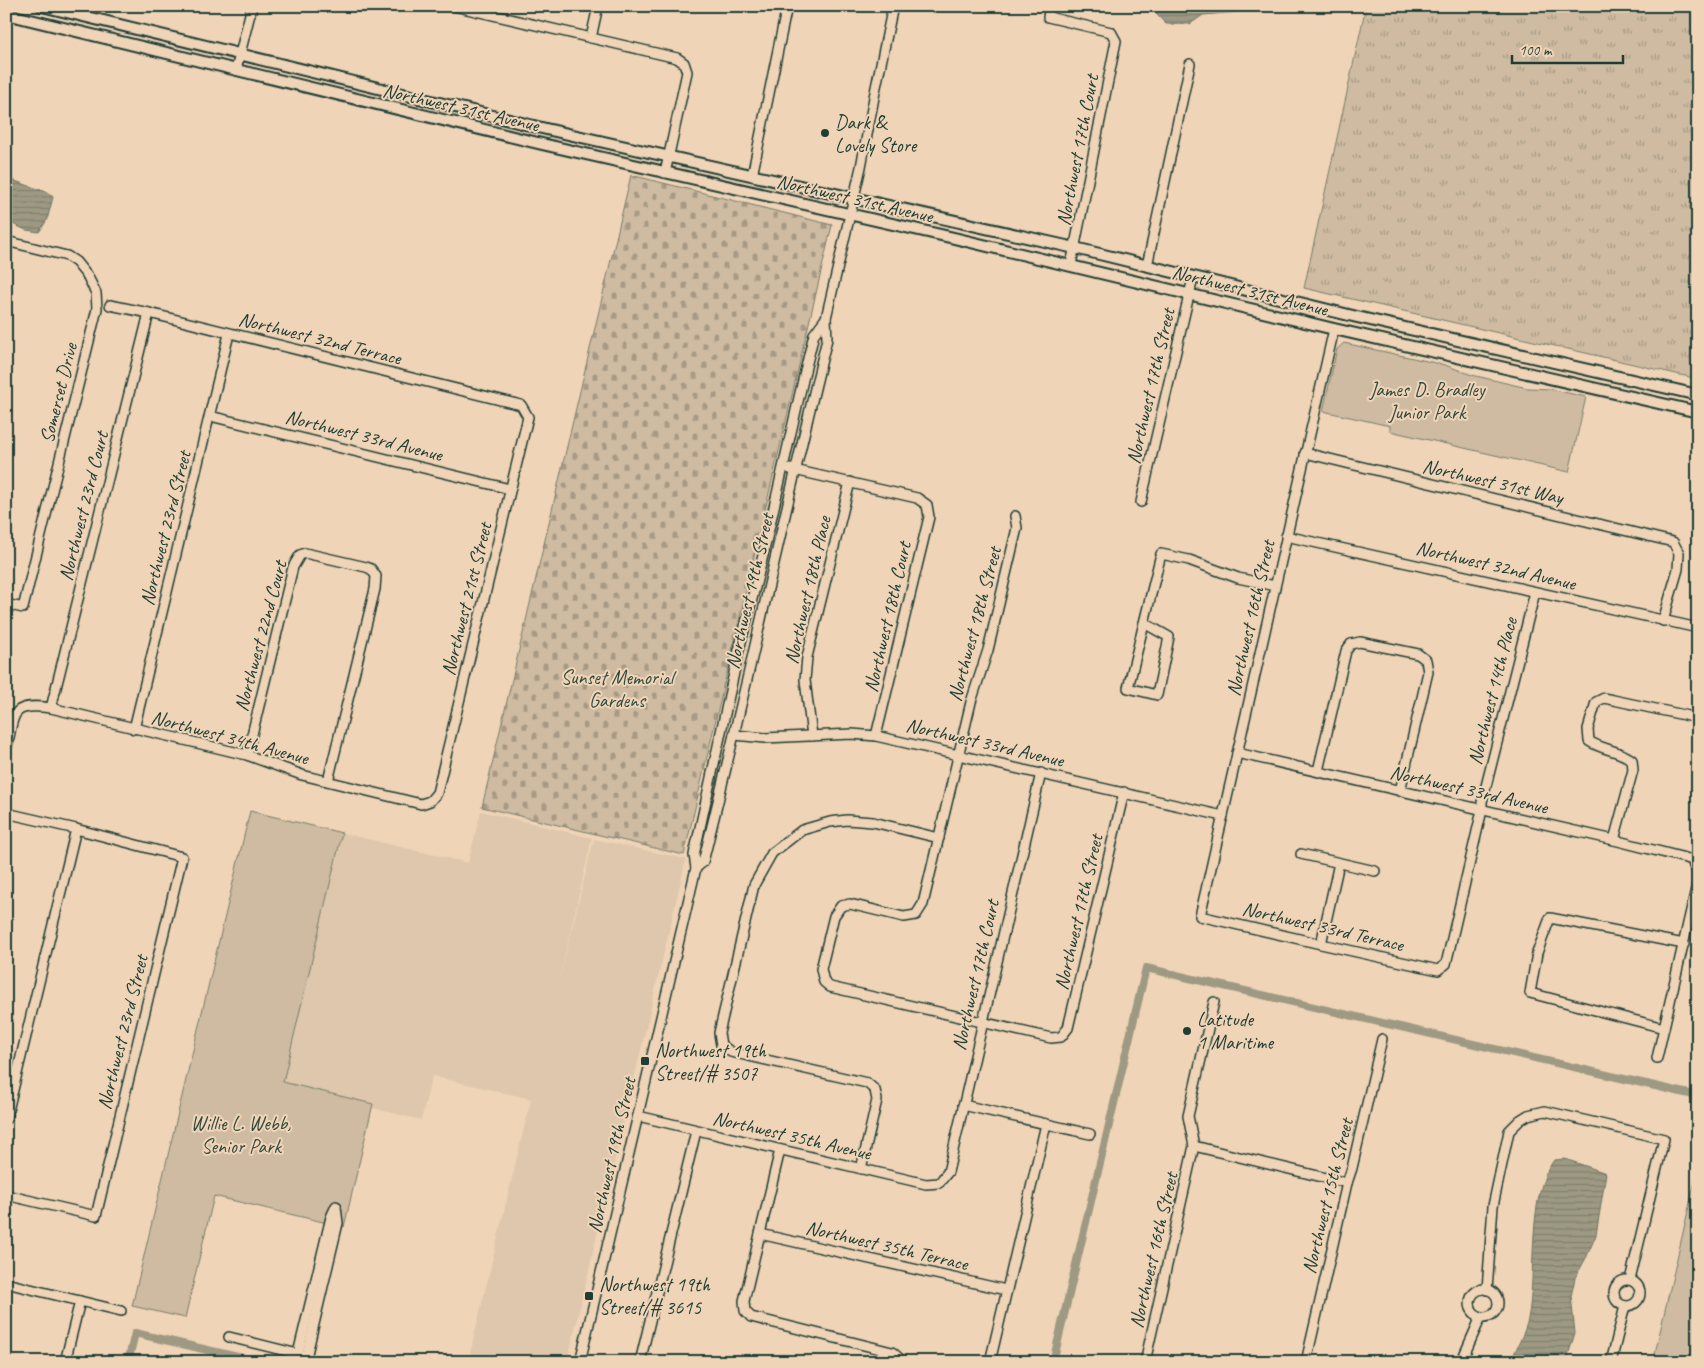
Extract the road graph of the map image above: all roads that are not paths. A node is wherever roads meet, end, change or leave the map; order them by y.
1 (42, 6) edge
2 (252, 6) edge
3 (454, 6) edge
4 (598, 6) edge
5 (786, 6) edge
6 (893, 6) edge
7 (1050, 6) edge
8 (6, 14) edge
9 (590, 38) junction
10 (240, 54) junction
11 (1190, 64) dead end
12 (236, 70) junction
13 (668, 157) junction
14 (665, 173) junction
15 (752, 176) junction
16 (854, 198) junction
17 (850, 214) junction
18 (6, 241) edge
19 (1075, 248) junction
20 (1071, 265) junction
21 (1147, 266) junction
22 (1193, 278) junction
23 (1189, 294) junction
24 (110, 305) dead end
25 (149, 313) junction
26 (1357, 317) junction
27 (826, 318) junction
28 (1334, 329) junction
29 (229, 334) junction
30 (1698, 395) edge
31 (521, 405) joint
32 (1698, 412) edge
33 (210, 416) junction
34 (1305, 454) junction
35 (782, 467) junction
36 (794, 470) junction
37 (850, 482) junction
38 (510, 488) junction
39 (1141, 502) dead end
40 (1015, 516) dead end
41 (1286, 536) junction
42 (1275, 586) junction
43 (1535, 592) junction
44 (6, 604) edge
45 (1663, 621) junction
46 (1144, 623) junction
47 (1698, 628) edge
48 (51, 708) junction
49 (1698, 718) edge
50 (134, 729) junction
51 (735, 735) junction
52 (812, 736) junction
53 (876, 736) junction
54 (6, 751) edge
55 (1237, 753) junction
56 (958, 754) junction
57 (247, 755) junction
58 (1318, 771) junction
59 (1041, 773) junction
60 (328, 781) junction
61 (1400, 791) junction
62 (1124, 792) junction
63 (430, 801) joint
64 (1482, 810) junction
65 (6, 813) edge
66 (1223, 816) junction
67 (76, 829) junction
68 (939, 838) junction
69 (1614, 840) junction
70 (1301, 854) dead end
71 (1696, 857) edge
72 (1340, 863) junction
73 (696, 868) junction
74 (1375, 871) dead end
75 (1698, 871) edge
76 (1698, 880) edge
77 (1200, 916) joint
78 (1321, 944) junction
79 (1684, 944) junction
80 (1438, 970) joint
81 (1214, 1002) dead end
82 (982, 1022) junction
83 (1664, 1028) junction
84 (1382, 1039) dead end
85 (1657, 1058) dead end
86 (963, 1105) junction
87 (638, 1116) junction
88 (6, 1119) edge
89 (1046, 1124) junction
90 (696, 1131) junction
91 (1090, 1134) dead end
92 (1194, 1146) junction
93 (780, 1150) junction
94 (861, 1169) junction
95 (939, 1183) joint
96 (1347, 1183) junction
97 (6, 1196) edge
98 (760, 1234) junction
99 (1630, 1280) junction
100 (6, 1283) edge
101 (1006, 1290) junction
102 (1487, 1290) junction
103 (80, 1301) junction
104 (1625, 1306) junction
105 (121, 1311) dead end
106 (1481, 1317) junction
107 (229, 1338) dead end
108 (302, 1359) edge
109 (900, 1360) edge
110 (66, 1362) edge
111 (580, 1362) edge
112 (640, 1362) edge
113 (990, 1362) edge
114 (1145, 1362) edge
115 (1306, 1362) edge
116 (1461, 1362) edge
117 (1611, 1362) edge

1 - 10 main road, Northwest 31st Avenue
2 - 10 street
3 - 9 street
4 - 9 street
5 - 15 street
6 - 16 street, Northwest 19th Street
7 - 19 street, Northwest 17th Court
8 - 12 main road, Northwest 31st Avenue
9 - 13 street
10 - 12 street
10 - 13 main road, Northwest 31st Avenue
11 - 21 street
12 - 14 main road, Northwest 31st Avenue
13 - 14 street
13 - 15 main road, Northwest 31st Avenue
14 - 17 main road, Northwest 31st Avenue
15 - 16 main road, Northwest 31st Avenue
16 - 17 street, Northwest 19th Street
16 - 19 main road, Northwest 31st Avenue
17 - 20 main road, Northwest 31st Avenue
17 - 27 street, Northwest 19th Street
18 - 44 street, Somerset Drive
19 - 20 street, Northwest 17th Court
19 - 21 main road, Northwest 31st Avenue
20 - 23 main road, Northwest 31st Avenue
21 - 22 main road, Northwest 31st Avenue
22 - 23 street, Northwest 17th Street
22 - 26 main road, Northwest 31st Avenue
23 - 28 main road, Northwest 31st Avenue
23 - 39 street, Northwest 17th Street
24 - 25 street, Northwest 32nd Terrace
25 - 29 street, Northwest 32nd Terrace
25 - 48 street, Northwest 23rd Court
26 - 28 main road
26 - 30 main road, Northwest 31st Avenue
27 - 35 street, Northwest 19th Street
27 - 36 street, Northwest 19th Street
28 - 32 main road, Northwest 31st Avenue
28 - 34 street, Northwest 16th Street
29 - 31 street, Northwest 32nd Terrace
29 - 33 street, Northwest 23rd Street
31 - 38 street, Northwest 21st Street
33 - 38 street, Northwest 33rd Avenue
33 - 50 street, Northwest 23rd Street
34 - 41 street, Northwest 16th Street
34 - 45 street, Northwest 31st Way
35 - 36 street
35 - 73 street, Northwest 19th Street
36 - 37 street
36 - 51 street, Northwest 19th Street
37 - 52 street, Northwest 18th Place
37 - 53 street, Northwest 18th Court
38 - 63 street, Northwest 21st Street
40 - 56 street, Northwest 18th Street
41 - 42 street, Northwest 16th Street
41 - 43 street, Northwest 32nd Avenue
42 - 46 street
42 - 55 street, Northwest 16th Street
43 - 45 street, Northwest 32nd Avenue
43 - 64 street, Northwest 14th Place
45 - 47 street, Northwest 32nd Avenue
46 - 46 street
48 - 50 street, Northwest 34th Avenue
48 - 54 street, Northwest 34th Avenue
49 - 69 street
50 - 57 street, Northwest 34th Avenue
51 - 52 street, Northwest 33rd Avenue
51 - 73 street, Northwest 19th Street
52 - 53 street, Northwest 33rd Avenue
53 - 56 street, Northwest 33rd Avenue
55 - 58 street, Northwest 33rd Avenue
55 - 66 street, Northwest 16th Street
56 - 59 street, Northwest 33rd Avenue
56 - 68 street, Northwest 18th Street
57 - 60 street, Northwest 34th Avenue
57 - 60 street, Northwest 22nd Court
58 - 61 street, Northwest 33rd Avenue
58 - 61 street
59 - 62 street, Northwest 33rd Avenue
59 - 82 street, Northwest 17th Court
60 - 63 street, Northwest 34th Avenue
61 - 64 street, Northwest 33rd Avenue
62 - 66 street, Northwest 33rd Avenue
62 - 82 street, Northwest 17th Street
64 - 69 street, Northwest 33rd Avenue
64 - 80 street, Northwest 14th Place
65 - 67 street
66 - 77 street, Northwest 16th Street
67 - 88 street
67 - 97 street, Northwest 23rd Street
68 - 82 street, Northwest 18th Street
68 - 94 street
69 - 71 street, Northwest 33rd Avenue
70 - 72 street
71 - 75 street
72 - 74 street
72 - 78 street
73 - 87 street, Northwest 19th Street
76 - 79 street
77 - 78 street, Northwest 33rd Terrace
78 - 80 street, Northwest 33rd Terrace
79 - 83 street
79 - 83 street
81 - 92 street
82 - 86 street, Northwest 17th Court
83 - 85 street
84 - 96 street, Northwest 15th Street
86 - 89 street
86 - 95 street, Northwest 17th Court
87 - 90 street, Northwest 35th Avenue
87 - 111 street, Northwest 19th Street
89 - 91 street
89 - 101 street
90 - 93 street, Northwest 35th Avenue
90 - 112 street
92 - 96 street
92 - 114 street, Northwest 16th Street
93 - 94 street, Northwest 35th Avenue
93 - 98 street
94 - 95 street, Northwest 35th Avenue
96 - 115 street, Northwest 15th Street
98 - 101 street, Northwest 35th Terrace
98 - 109 street
99 - 102 street
99 - 104 street
99 - 104 street
100 - 103 street
101 - 113 street
102 - 106 street
102 - 106 street
103 - 105 street
103 - 110 street
104 - 117 street
106 - 116 street
107 - 108 street
108 - 108 street

